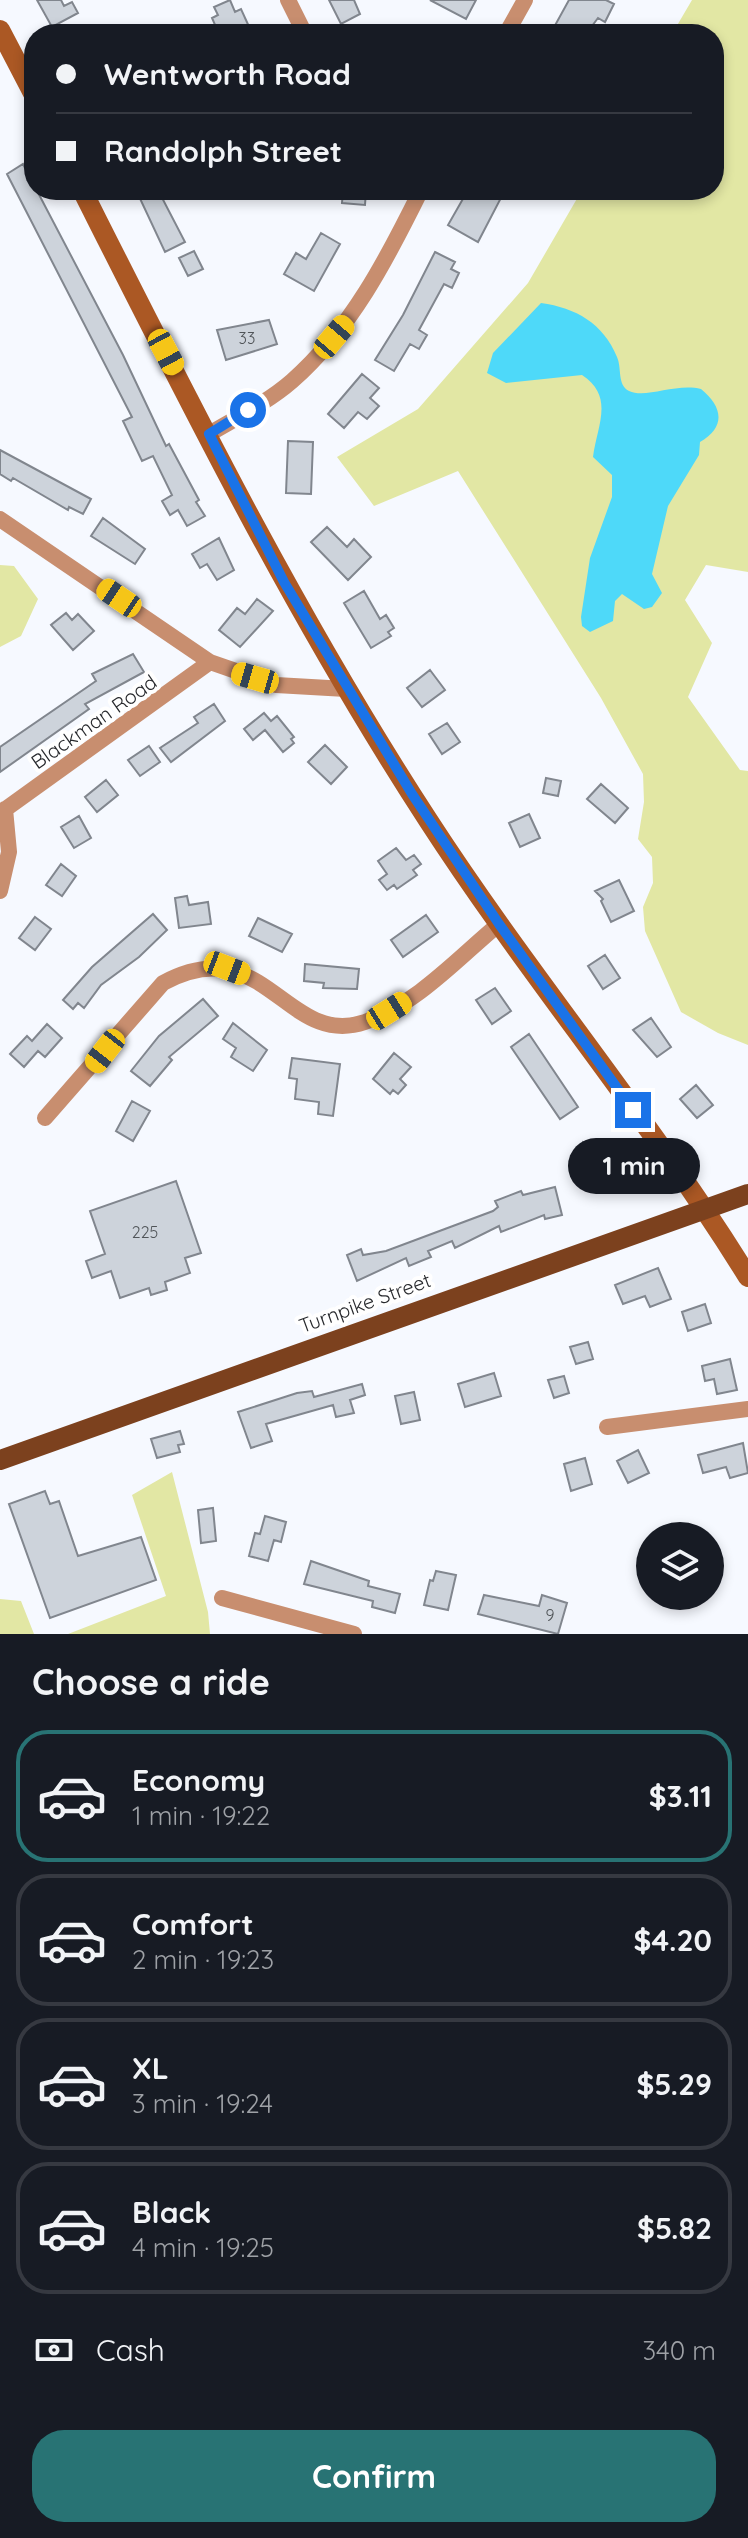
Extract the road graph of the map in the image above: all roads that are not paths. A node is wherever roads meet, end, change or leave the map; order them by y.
1 (288, 0) edge
2 (525, 0) edge
3 (300, 24) edge
4 (512, 24) edge
5 (0, 30) edge
6 (24, 76) edge
7 (87, 200) edge
8 (416, 200) edge
9 (209, 434) junction
10 (0, 519) edge
11 (210, 662) junction
12 (346, 689) junction
13 (3, 811) edge
14 (0, 891) edge
15 (499, 924) junction
16 (45, 1118) dead end
17 (748, 1194) edge
18 (705, 1210) junction
19 (748, 1277) edge
20 (748, 1409) edge
21 (607, 1427) dead end
22 (0, 1460) edge
23 (222, 1598) dead end
24 (354, 1634) edge

1 - 3 street
2 - 4 street
5 - 6 main road
7 - 9 main road
8 - 9 street
9 - 12 main road
10 - 11 street
11 - 12 street
11 - 13 street, Blackman Road
12 - 15 main road
13 - 14 street
15 - 16 street
15 - 18 main road
17 - 18 main road, Turnpike Street
18 - 19 main road
18 - 22 main road, Turnpike Street
20 - 21 street
23 - 24 street

